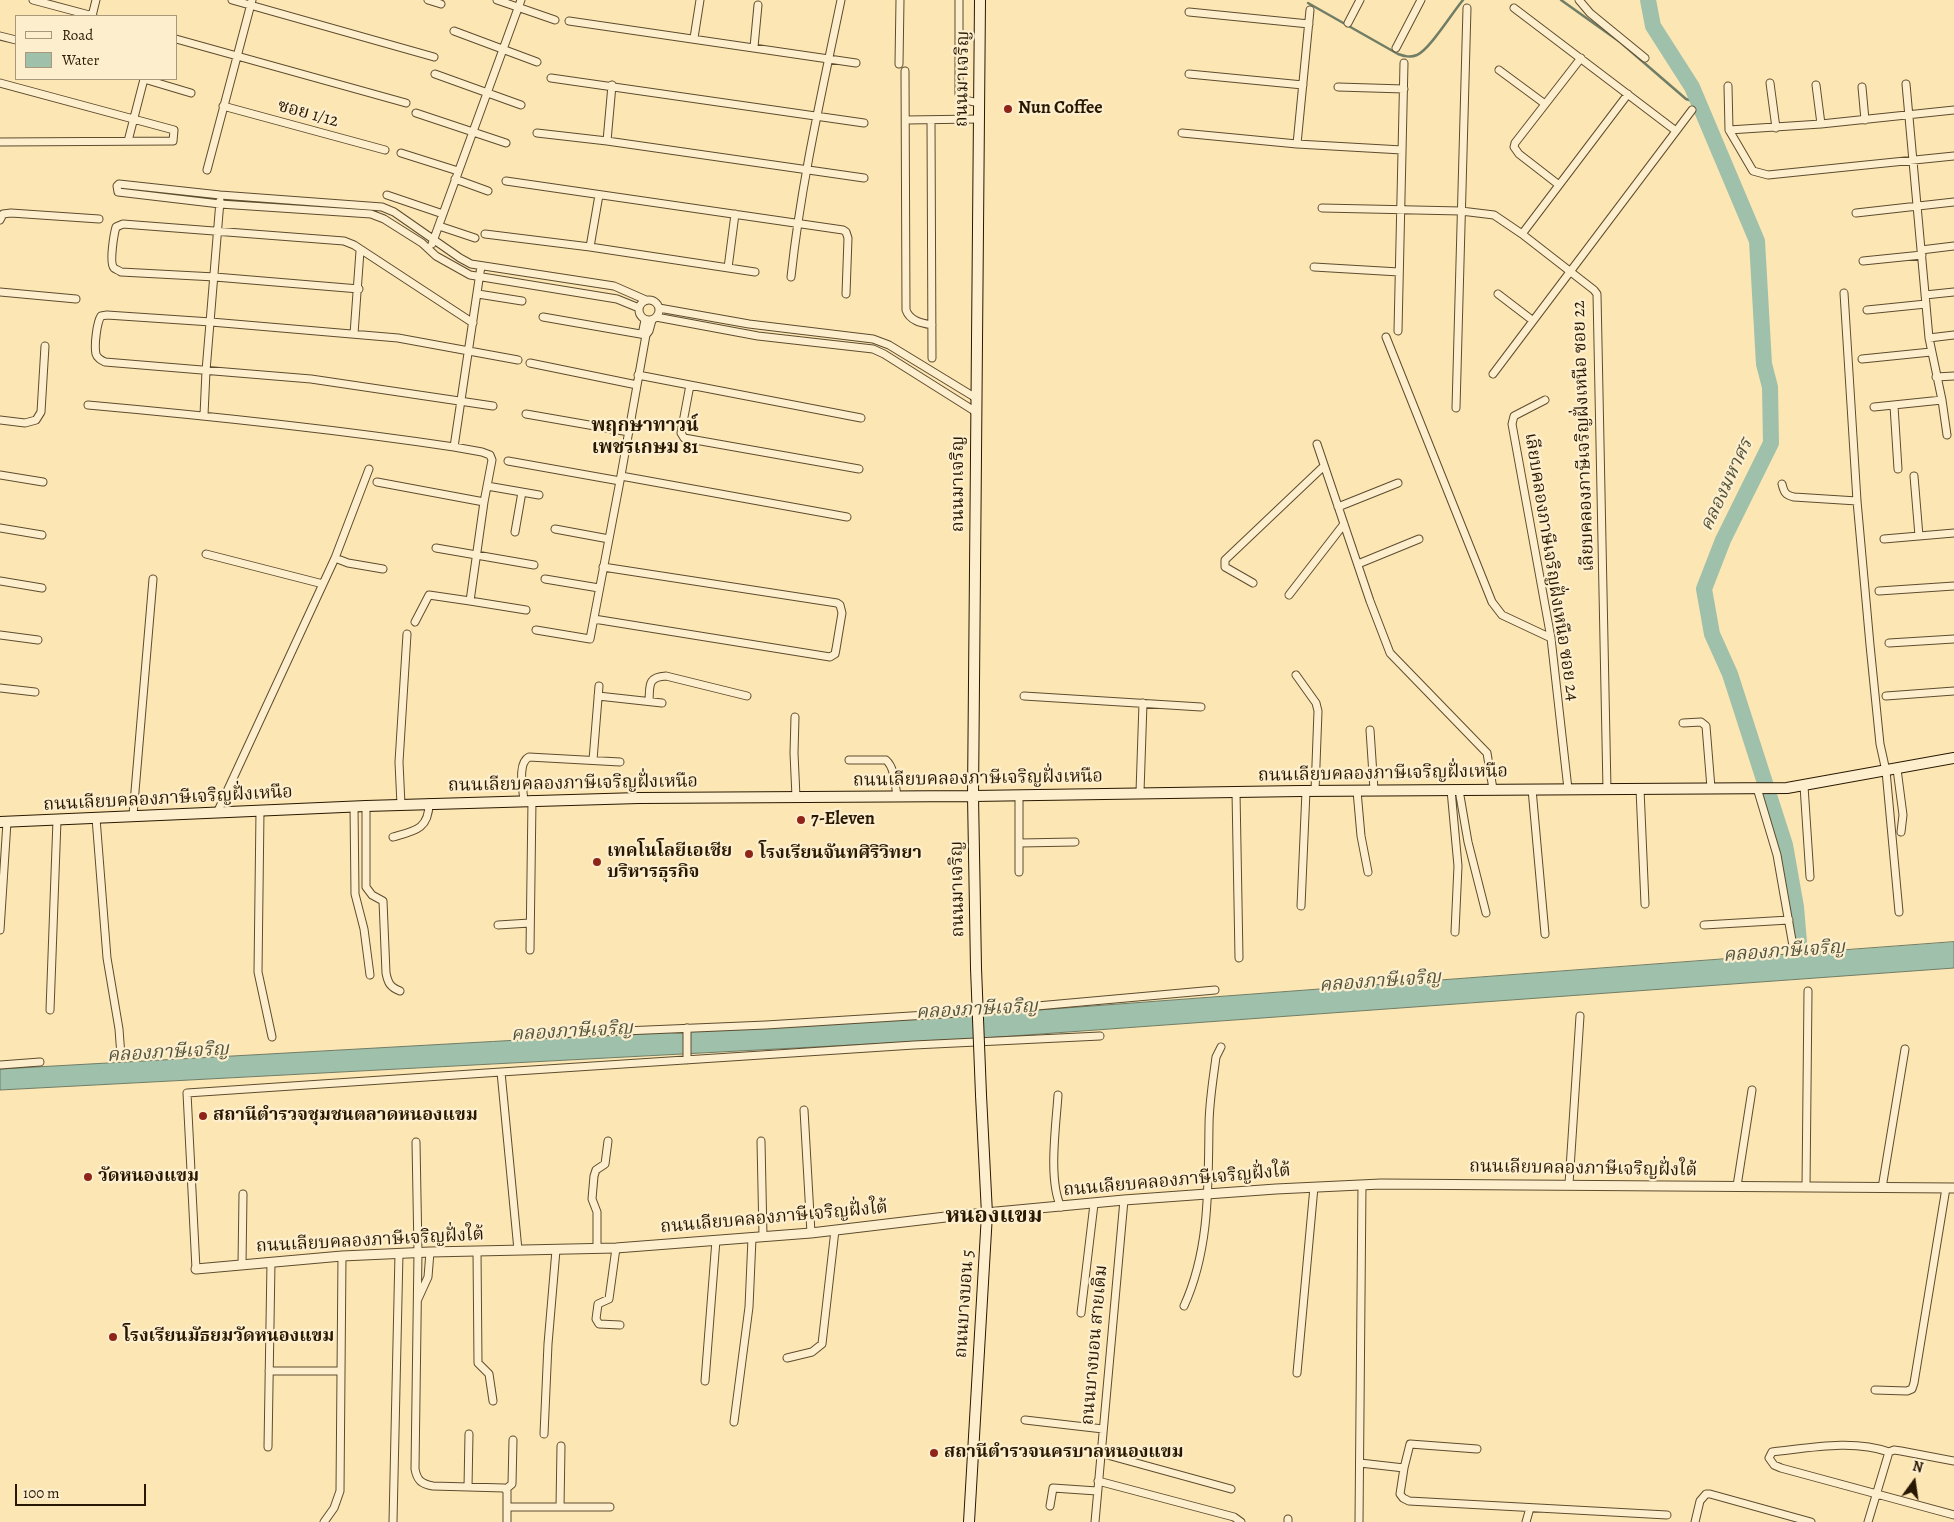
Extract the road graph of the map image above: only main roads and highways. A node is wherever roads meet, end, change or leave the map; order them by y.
1 (980, 0) edge
2 (1954, 758) edge
3 (973, 796) junction
4 (4, 822) edge
5 (976, 968) joint
6 (969, 1522) edge

1 - 3 main road, ถนนมาเจริญ
2 - 3 main road, ถนนเลียบคลองภาษีเจริญฝั่งเหนือ
3 - 4 main road, ถนนเลียบคลองภาษีเจริญฝั่งเหนือ
3 - 5 main road, ถนนมาเจริญ
5 - 6 main road, ถนนบางบอน 5, bridge

